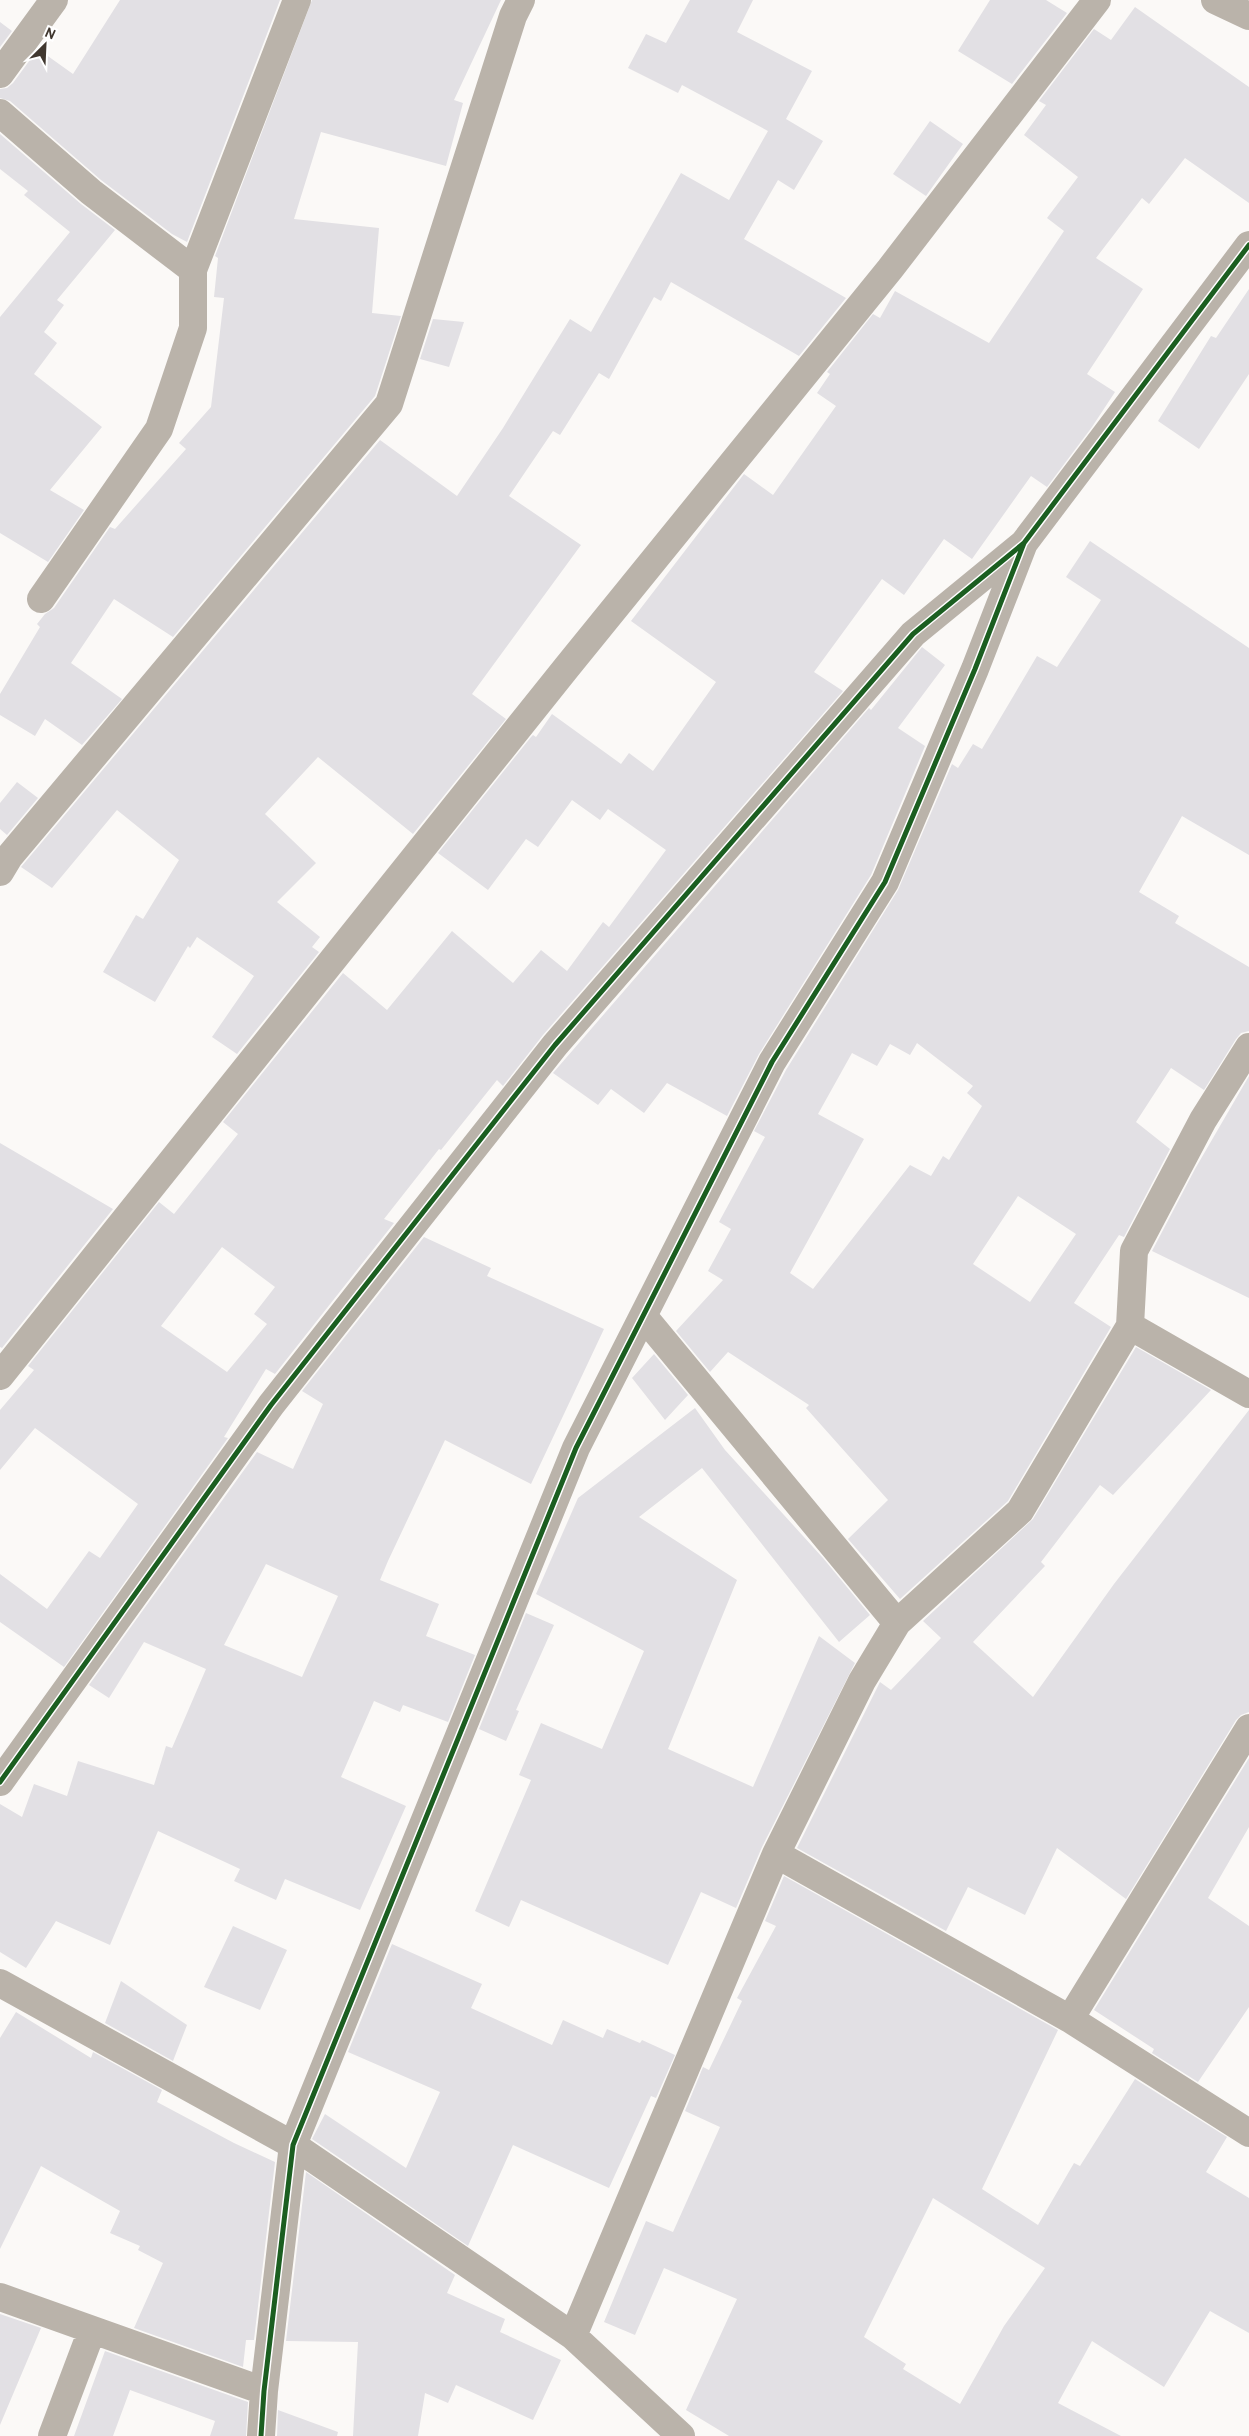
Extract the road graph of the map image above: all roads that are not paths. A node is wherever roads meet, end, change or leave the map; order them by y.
1 (54, 0) edge
2 (297, 0) edge
3 (521, 0) edge
4 (1097, 0) edge
5 (1215, 0) edge
6 (1249, 16) edge
7 (0, 74) edge
8 (0, 113) edge
9 (1249, 245) edge
10 (193, 270) junction
11 (1024, 543) junction
12 (41, 599) dead end
13 (3, 860) edge
14 (1249, 1047) edge
15 (644, 1318) junction
16 (1130, 1326) junction
17 (0, 1376) edge
18 (1249, 1394) edge
19 (897, 1623) junction
20 (1249, 1728) edge
21 (0, 1782) edge
22 (776, 1854) junction
23 (0, 1983) edge
24 (1070, 2019) junction
25 (1249, 2133) edge
26 (292, 2145) junction
27 (0, 2297) edge
28 (92, 2330) junction
29 (574, 2336) junction
30 (264, 2391) junction
31 (52, 2436) edge
32 (261, 2436) edge
33 (681, 2436) edge

1 - 7 street
2 - 10 street
3 - 13 street
4 - 17 street
5 - 6 street
8 - 10 street
9 - 11 street
10 - 12 street
11 - 15 street
11 - 21 street
14 - 16 street
15 - 19 street
15 - 26 street
16 - 18 street
16 - 19 street
19 - 22 street
20 - 24 street
22 - 24 street
22 - 29 street
23 - 26 street
24 - 25 street
26 - 29 street
26 - 30 street
27 - 28 street
28 - 30 street
28 - 31 street
29 - 33 street
30 - 32 street

